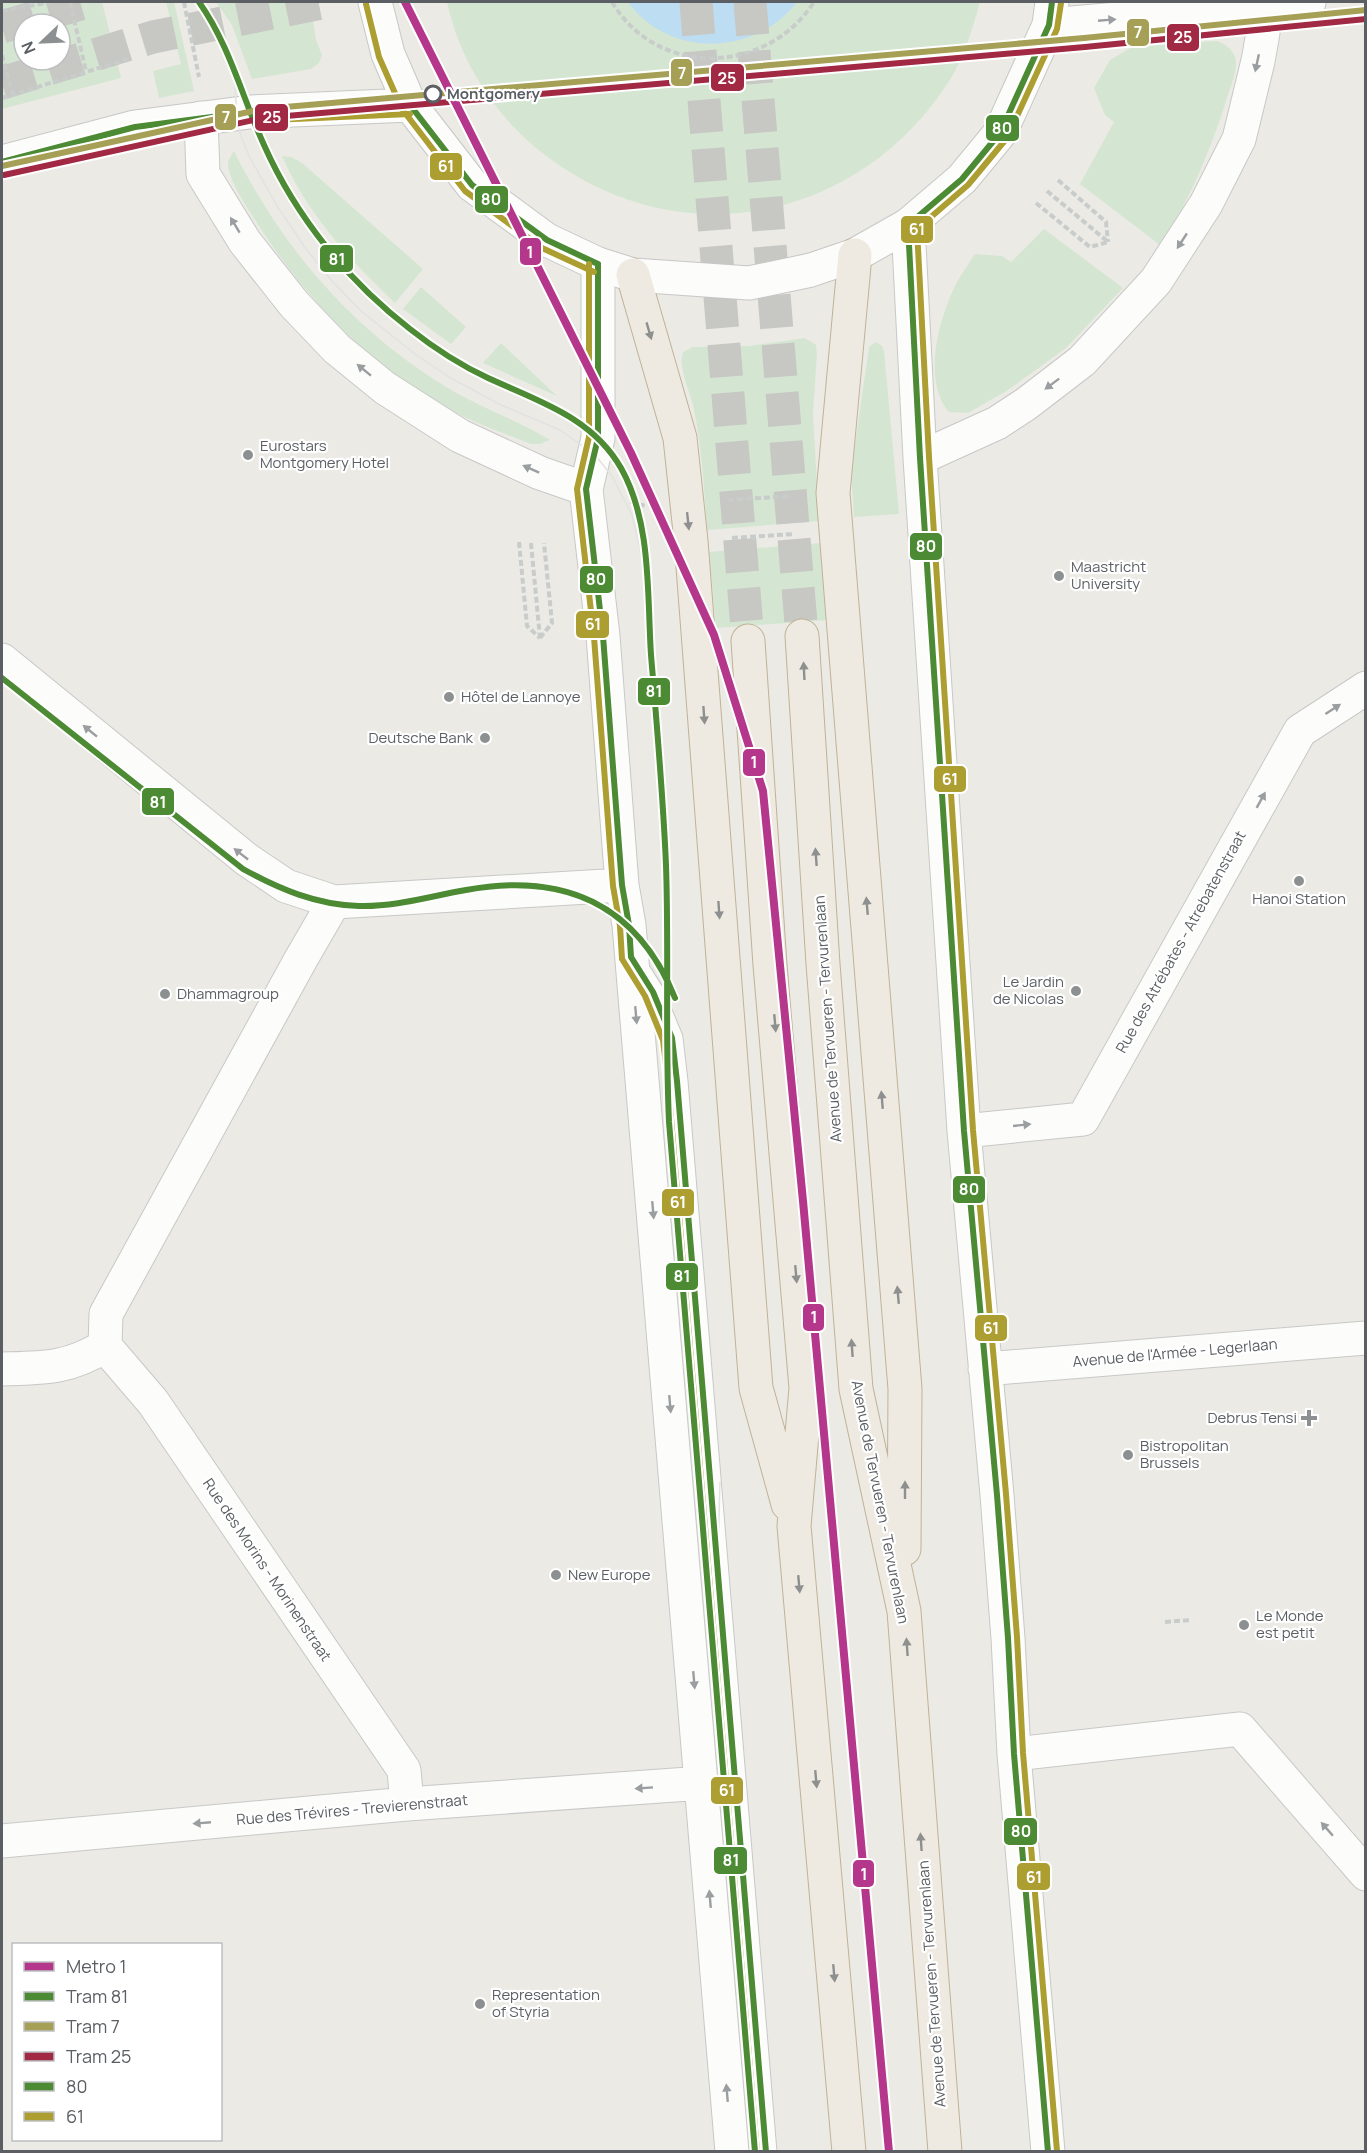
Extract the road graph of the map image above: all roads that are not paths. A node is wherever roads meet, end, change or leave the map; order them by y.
1 (375, 2) edge
2 (1310, 2) edge
3 (1262, 5) junction
4 (1051, 13) edge
5 (410, 105) junction
6 (201, 118) junction
7 (2, 162) edge
8 (908, 225) junction
9 (855, 255) junction
10 (598, 264) junction
11 (633, 275) junction
12 (920, 458) junction
13 (586, 489) junction
14 (802, 636) tunnel mouth
15 (748, 641) tunnel mouth
16 (2, 660) edge
17 (1365, 688) edge
18 (622, 885) junction
19 (334, 903) junction
20 (631, 957) junction
21 (964, 1131) junction
22 (1365, 1338) edge
23 (105, 1346) junction
24 (2, 1369) edge
25 (985, 1369) junction
26 (794, 1526) junction
27 (904, 1611) junction
28 (1014, 1754) junction
29 (703, 1783) junction
30 (407, 1804) junction
31 (2, 1841) edge
32 (1365, 1874) edge
33 (732, 2151) edge
34 (766, 2151) edge
35 (849, 2151) edge
36 (945, 2151) edge
37 (1048, 2151) edge

1 - 5 street
2 - 3 street
4 -> 3 street
3 -> 12 street
4 - 8 street
5 - 6 street
5 - 10 street
6 - 7 street
13 -> 6 street
8 - 9 street
8 - 12 street
9 - 11 street
27 -> 9 highway
10 - 11 street
10 - 13 street
11 -> 26 highway
12 - 21 street
13 - 18 street
27 -> 14 highway, Avenue de Tervueren - Tervurenlaan
15 -> 26 highway
19 -> 16 street
21 -> 17 street, Rue des Atrébates - Atrebatenstraat
18 - 19 street
18 - 20 street
19 - 23 street
20 -> 29 street
20 - 34 lane
21 - 25 street
22 - 25 street, Avenue de l'Armée - Legerlaan
23 - 24 street
23 - 30 street, Rue des Morins - Morinenstraat
25 - 28 street
26 -> 35 highway
36 -> 27 highway, Avenue de Tervueren - Tervurenlaan
32 -> 28 street
28 - 37 street
29 -> 30 street, Rue des Trévires - Trevierenstraat
33 -> 29 street
30 -> 31 street, Rue des Trévires - Trevierenstraat

